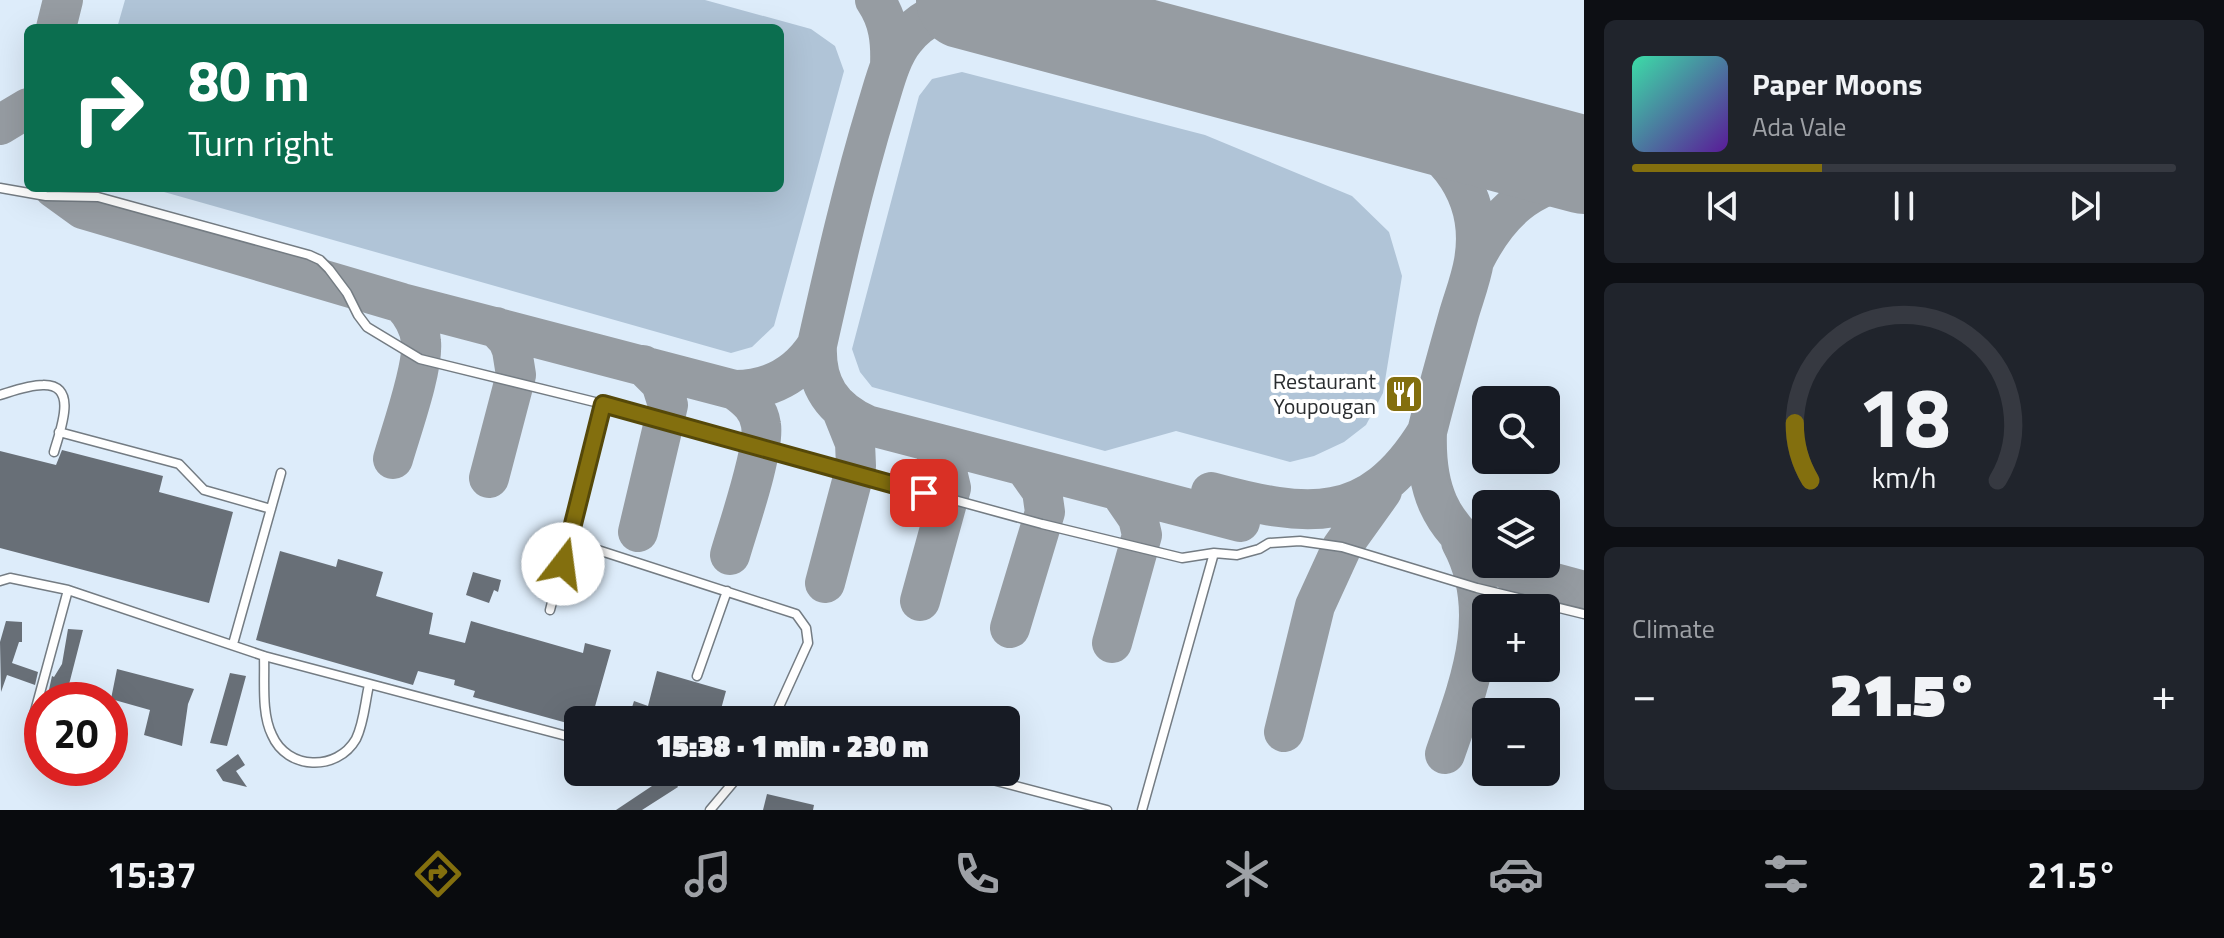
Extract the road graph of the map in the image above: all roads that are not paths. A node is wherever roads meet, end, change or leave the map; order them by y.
1 (0, 188) edge
2 (0, 395) edge
3 (603, 404) junction
4 (59, 432) junction
5 (54, 452) dead end
6 (281, 473) dead end
7 (271, 509) junction
8 (570, 541) junction
9 (1214, 553) junction
10 (0, 581) edge
11 (68, 590) junction
12 (727, 591) junction
13 (550, 610) dead end
14 (1584, 614) edge
15 (233, 644) junction
16 (264, 656) junction
17 (697, 676) dead end
18 (43, 682) edge
19 (369, 685) junction
20 (779, 706) edge
21 (564, 735) edge
22 (730, 786) edge
23 (1015, 786) edge
24 (710, 810) edge
25 (1107, 810) edge
26 (1142, 810) edge

1 - 3 lane
2 - 4 lane
3 - 8 lane
3 - 9 lane
4 - 5 lane
4 - 7 lane
6 - 7 lane
7 - 15 lane
8 - 12 lane
8 - 13 lane
9 - 14 lane
9 - 26 lane
10 - 11 lane
11 - 15 lane
11 - 18 lane
12 - 17 lane
12 - 20 lane
15 - 16 lane
16 - 19 lane
16 - 19 lane
19 - 21 lane
22 - 24 lane
23 - 25 lane

